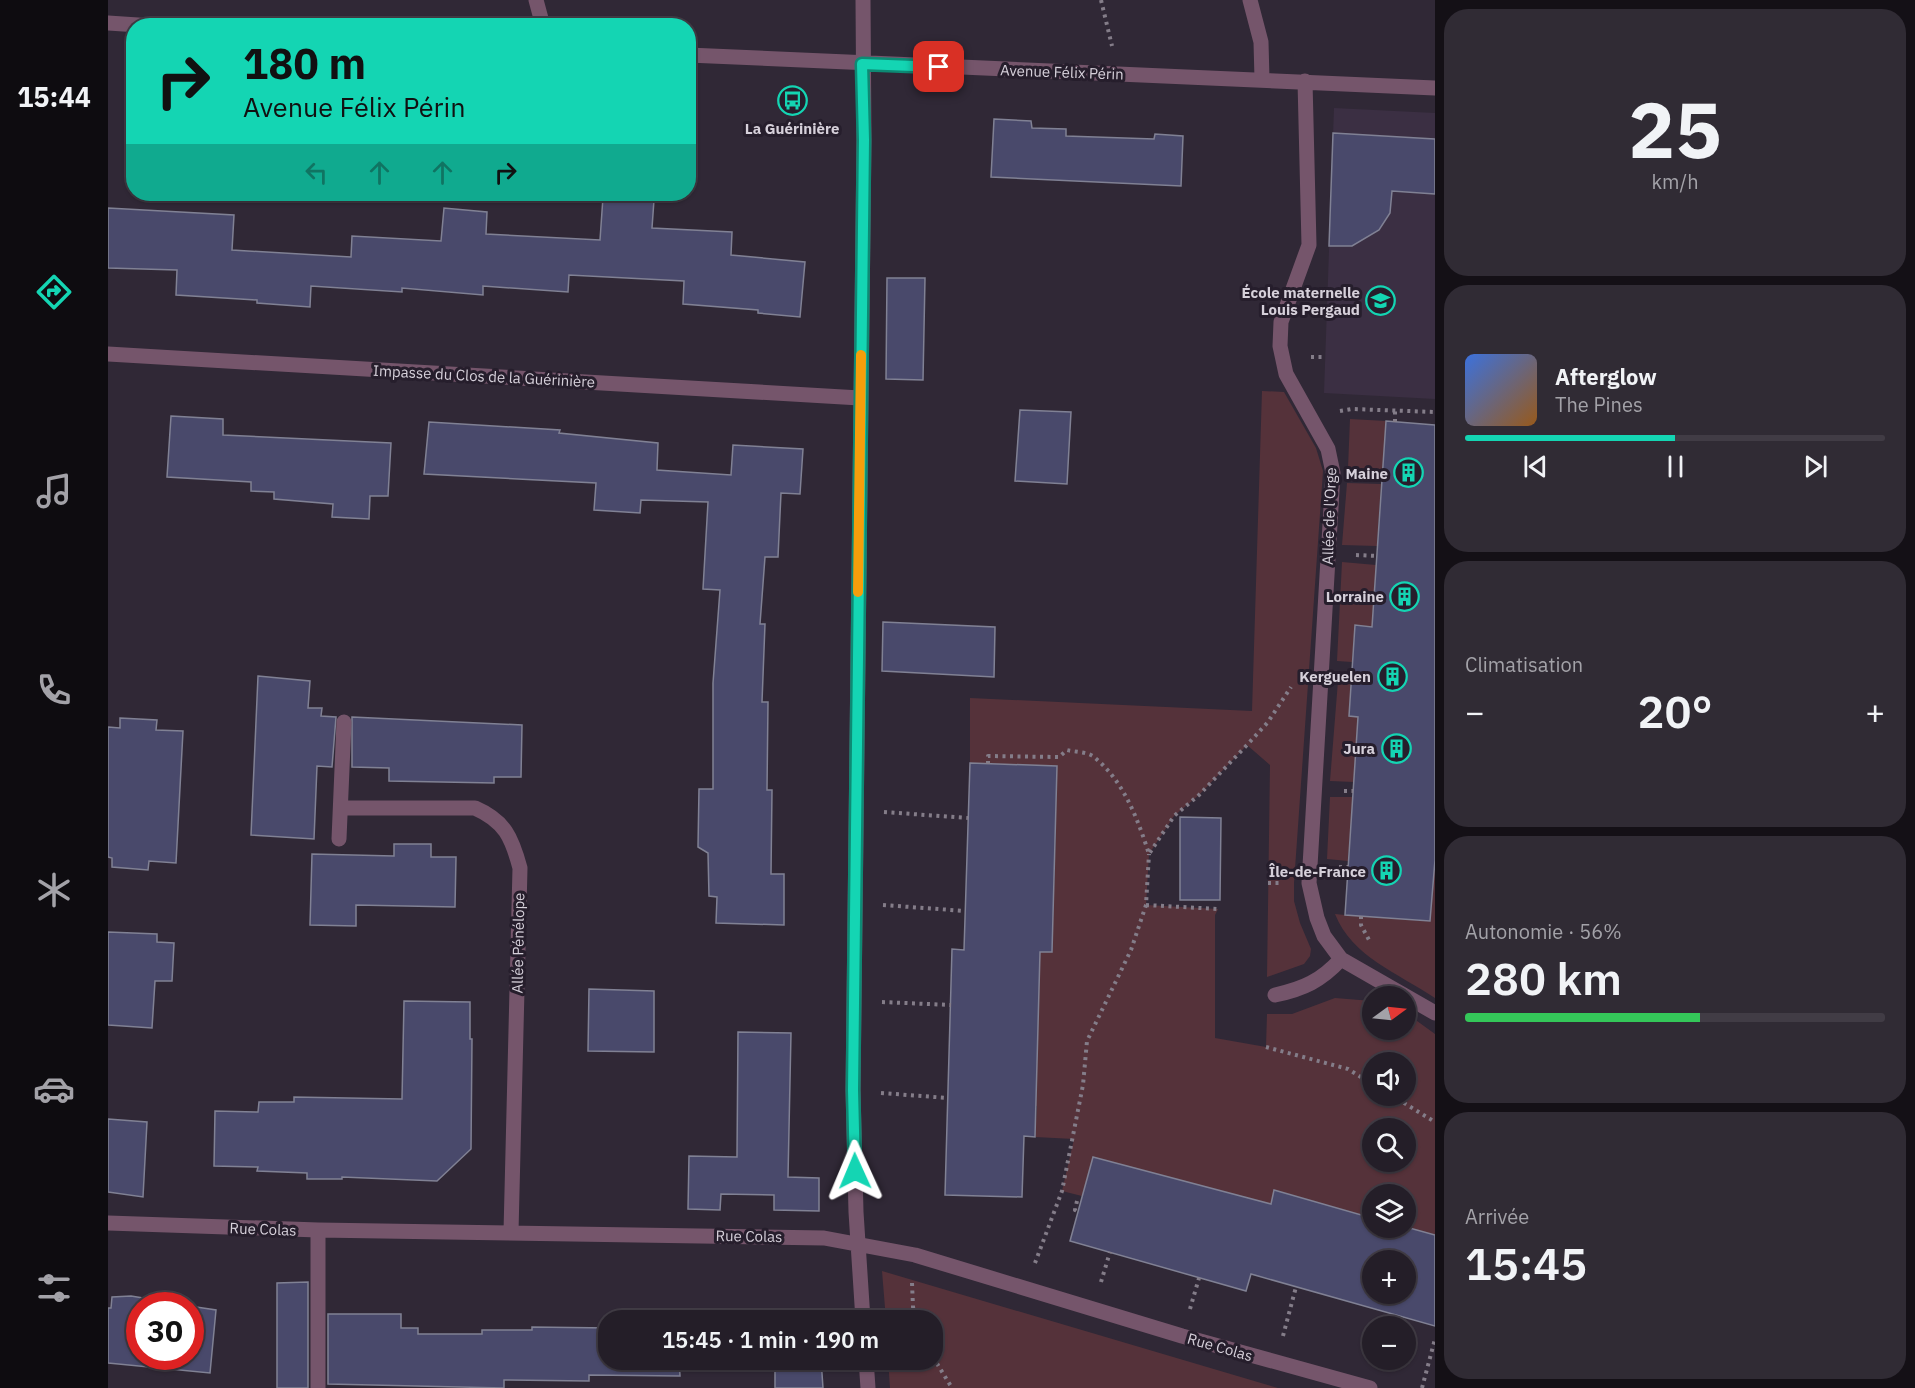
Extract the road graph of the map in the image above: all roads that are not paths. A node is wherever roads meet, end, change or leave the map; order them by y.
1 (536, 0) edge
2 (863, 0) edge
3 (1250, 0) edge
4 (541, 18) edge
5 (108, 23) edge
6 (126, 24) edge
7 (696, 55) edge
8 (862, 64) junction
9 (1262, 79) junction
10 (1305, 81) junction
11 (1435, 88) edge
12 (108, 354) edge
13 (860, 398) junction
14 (344, 722) dead end
15 (342, 808) junction
16 (339, 839) dead end
17 (1341, 959) junction
18 (1275, 996) dead end
19 (1435, 1013) edge
20 (108, 1223) edge
21 (318, 1230) junction
22 (512, 1232) junction
23 (858, 1242) junction
24 (862, 1310) edge
25 (867, 1370) edge
26 (318, 1388) edge
27 (868, 1388) edge
28 (1370, 1388) edge

1 - 4 street
2 - 8 street
3 - 9 street
5 - 6 street
7 - 8 street, Avenue Félix Périn
8 - 9 street, Avenue Félix Périn
8 - 13 street
9 - 10 street, Avenue Félix Périn
10 - 11 street, Avenue Félix Périn
10 - 17 street, Allée de l'Orge
12 - 13 street, Impasse du Clos de la Guérinière
13 - 23 street
14 - 15 street
15 - 16 street
15 - 22 street, Allée Pénélope
17 - 18 street
17 - 19 street, Allée de l'Orge
20 - 21 street, Rue Colas
21 - 22 street, Rue Colas
21 - 26 street
22 - 23 street, Rue Colas
23 - 24 street
23 - 28 street, Rue Colas
25 - 27 street

